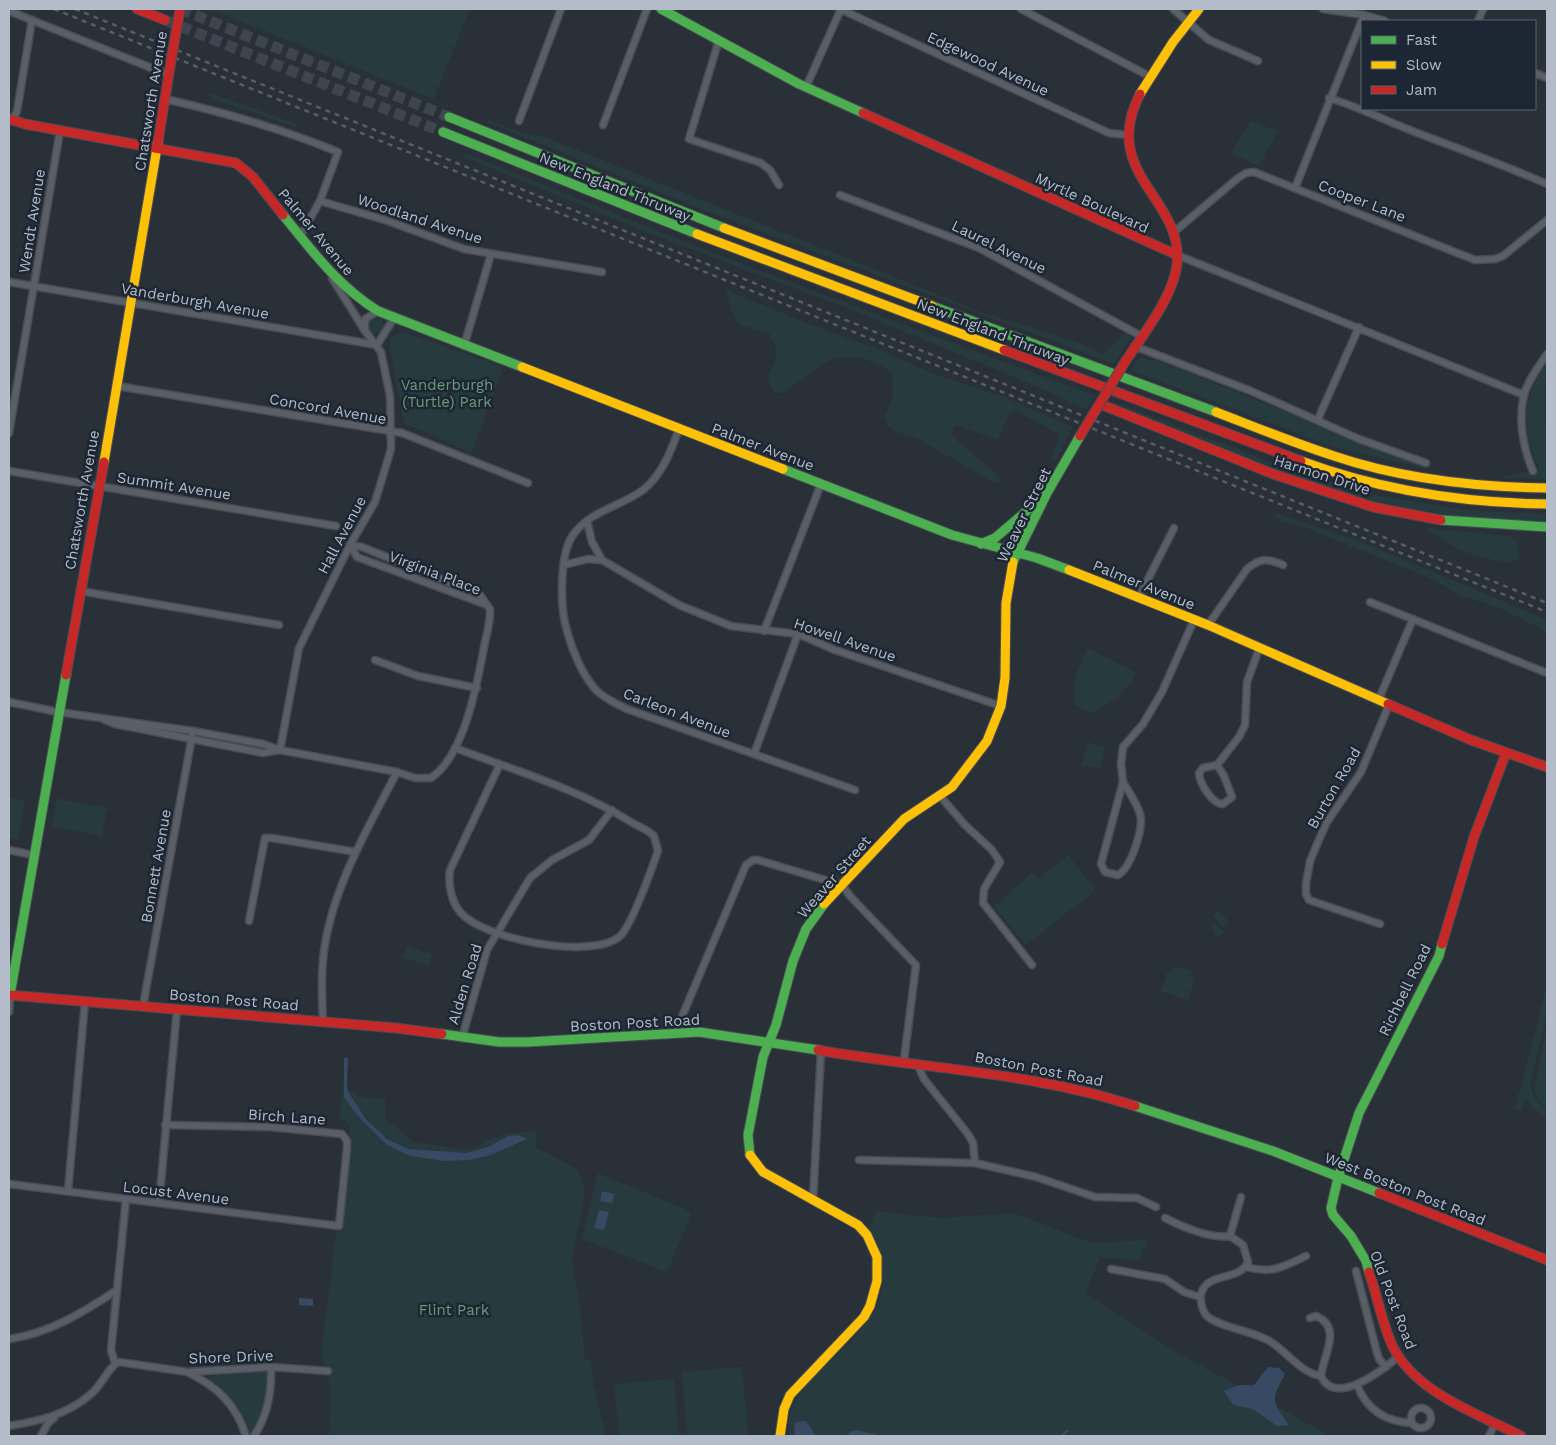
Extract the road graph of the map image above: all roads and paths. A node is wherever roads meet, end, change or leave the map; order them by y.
1 (137, 9) edge
2 (180, 9) edge
3 (561, 9) edge
4 (647, 9) edge
5 (661, 9) edge
6 (840, 9) edge
7 (1021, 9) edge
8 (1173, 9) edge
9 (1199, 9) edge
10 (1324, 9) edge
11 (9, 11) edge
12 (1364, 15) junction
13 (32, 20) junction
14 (165, 20) tunnel mouth
15 (1362, 20) edge
16 (1381, 20) edge
17 (1187, 22) junction
18 (1361, 22) edge
19 (719, 40) junction
20 (1258, 61) dead end
21 (169, 75) junction
22 (1149, 76) junction
23 (806, 87) junction
24 (1330, 98) junction
25 (165, 99) junction
26 (1361, 108) edge
27 (1364, 110) edge
28 (449, 117) tunnel mouth
29 (10, 121) edge
30 (519, 121) dead end
31 (603, 125) dead end
32 (60, 131) junction
33 (443, 132) tunnel mouth
34 (1128, 135) junction
35 (157, 148) junction
36 (1547, 184) edge
37 (780, 185) dead end
38 (1295, 188) junction
39 (840, 195) dead end
40 (320, 201) junction
41 (1547, 220) edge
42 (1174, 232) junction
43 (300, 237) junction
44 (490, 254) junction
45 (1177, 255) junction
46 (328, 272) junction
47 (602, 272) dead end
48 (9, 282) edge
49 (34, 287) junction
50 (130, 303) junction
51 (378, 311) junction
52 (394, 318) junction
53 (1359, 327) junction
54 (365, 331) junction
55 (1141, 336) junction
56 (377, 345) junction
57 (464, 346) junction
58 (1134, 346) junction
59 (1547, 354) edge
60 (117, 386) junction
61 (1524, 395) junction
62 (1103, 405) junction
63 (1318, 419) junction
64 (679, 429) junction
65 (9, 433) edge
66 (392, 433) junction
67 (1426, 463) dead end
68 (9, 471) edge
69 (1533, 471) dead end
70 (528, 483) dead end
71 (821, 484) junction
72 (99, 486) junction
73 (1547, 488) edge
74 (1047, 493) junction
75 (1547, 504) edge
76 (587, 521) junction
77 (336, 526) dead end
78 (1547, 527) edge
79 (1174, 528) dead end
80 (980, 544) junction
81 (350, 545) junction
82 (1018, 554) junction
83 (602, 560) junction
84 (564, 565) junction
85 (1283, 565) dead end
86 (80, 591) junction
87 (1138, 597) junction
88 (1370, 602) dead end
89 (487, 605) junction
90 (1413, 619) junction
91 (1194, 620) junction
92 (279, 625) dead end
93 (1208, 625) junction
94 (764, 631) junction
95 (798, 634) junction
96 (1260, 649) junction
97 (375, 660) dead end
98 (1547, 672) edge
99 (477, 688) junction
100 (1378, 701) junction
101 (9, 702) edge
102 (1389, 705) junction
103 (1001, 706) junction
104 (58, 712) junction
105 (102, 718) junction
106 (193, 731) junction
107 (191, 739) junction
108 (455, 748) junction
109 (280, 750) junction
110 (1506, 753) junction
111 (754, 754) junction
112 (500, 764) junction
113 (1216, 765) junction
114 (1547, 767) edge
115 (397, 772) junction
116 (1123, 782) junction
117 (856, 790) dead end
118 (940, 796) junction
119 (612, 810) junction
120 (9, 850) edge
121 (356, 852) junction
122 (33, 855) junction
123 (842, 885) junction
124 (249, 921) dead end
125 (1380, 924) dead end
126 (496, 932) junction
127 (1032, 965) dead end
128 (9, 995) edge
129 (84, 1002) junction
130 (143, 1006) junction
131 (177, 1010) junction
132 (9, 1012) edge
133 (323, 1022) junction
134 (675, 1033) junction
135 (462, 1038) junction
136 (769, 1042) junction
137 (821, 1051) junction
138 (904, 1060) junction
139 (916, 1062) junction
140 (165, 1125) junction
141 (1252, 1145) joint
142 (859, 1160) dead end
143 (975, 1163) junction
144 (1338, 1178) junction
145 (9, 1184) edge
146 (68, 1191) junction
147 (1242, 1197) dead end
148 (126, 1199) junction
149 (813, 1200) junction
150 (159, 1203) junction
151 (1156, 1207) dead end
152 (1165, 1218) dead end
153 (339, 1226) joint
154 (1230, 1236) junction
155 (1306, 1256) dead end
156 (1547, 1260) edge
157 (1246, 1267) junction
158 (1112, 1269) dead end
159 (1356, 1271) dead end
160 (117, 1290) junction
161 (1200, 1297) junction
162 (1310, 1318) dead end
163 (9, 1339) edge
164 (1398, 1356) junction
165 (115, 1363) junction
166 (272, 1367) junction
167 (1386, 1367) junction
168 (328, 1371) dead end
169 (188, 1372) junction
170 (1321, 1376) junction
171 (1358, 1385) junction
172 (62, 1413) junction
173 (33, 1422) junction
174 (1412, 1422) dead end
175 (1495, 1424) junction
176 (9, 1426) edge
177 (41, 1436) edge
178 (246, 1436) edge
179 (254, 1436) edge
180 (780, 1436) edge
181 (1489, 1436) edge
182 (1521, 1436) edge

1 - 14 main road
2 - 21 main road, Chatsworth Avenue, bridge
3 - 30 street
4 - 31 street
5 - 19 main road, Myrtle Boulevard
6 - 23 street
6 - 34 street, Edgewood Avenue
7 - 22 street
8 - 17 street
9 - 17 main road, Weaver Street
10 - 12 street
11 - 13 street
12 - 15 street
12 - 16 street
13 - 21 street
13 - 29 street
17 - 20 street
17 - 22 main road, Weaver Street
18 - 24 street
19 - 23 main road, Myrtle Boulevard
19 - 37 street
21 - 25 main road, Chatsworth Avenue
22 - 34 main road, Weaver Street
23 - 45 main road, Myrtle Boulevard
24 - 26 street
24 - 38 street
25 - 35 main road, Chatsworth Avenue
25 - 40 street
27 - 36 street
28 - 73 main road, New England Thruway
29 - 32 main road, Palmer Avenue
32 - 35 main road, Palmer Avenue
32 - 49 street, Wendt Avenue
33 - 75 main road, New England Thruway
34 - 42 main road, Weaver Street
35 - 43 main road, Palmer Avenue
35 - 50 main road, Chatsworth Avenue
38 - 41 street, Cooper Lane
38 - 42 street, Cooper Lane
39 - 55 street, Laurel Avenue
40 - 43 street
40 - 44 street, Woodland Avenue
42 - 45 main road, Weaver Street
43 - 46 main road, Palmer Avenue
44 - 47 street, Woodland Avenue
44 - 57 street
45 - 53 street, Myrtle Boulevard
45 - 55 main road, Weaver Street
46 - 51 main road, Palmer Avenue
46 - 54 street, Hall Avenue
48 - 49 street, Vanderburgh Avenue
49 - 50 street, Vanderburgh Avenue
49 - 65 street, Wendt Avenue
50 - 56 street, Vanderburgh Avenue
50 - 60 main road, Chatsworth Avenue
51 - 52 main road, Palmer Avenue
51 - 54 street
52 - 56 street
52 - 57 main road, Palmer Avenue
53 - 61 street, Myrtle Boulevard
53 - 63 street
54 - 56 street, Hall Avenue
55 - 58 main road, Weaver Street
56 - 66 street, Hall Avenue
57 - 64 main road, Palmer Avenue
58 - 62 main road, Weaver Street, bridge
58 - 63 street
59 - 61 street
60 - 66 street, Concord Avenue
60 - 72 main road, Chatsworth Avenue
61 - 69 street
62 - 74 main road, Weaver Street, bridge
62 - 78 main road, Harmon Drive
63 - 67 street
64 - 71 main road, Palmer Avenue
64 - 76 street, Carleon Avenue
66 - 70 street, Concord Avenue
66 - 81 street, Hall Avenue
68 - 72 street, Summit Avenue
71 - 80 main road, Palmer Avenue
71 - 94 street
72 - 77 street, Summit Avenue
72 - 86 main road, Chatsworth Avenue
74 - 80 main road
74 - 82 main road, Weaver Street
76 - 83 street
76 - 84 street, Carleon Avenue
79 - 87 street
80 - 82 main road, Palmer Avenue
81 - 89 street, Virginia Place
81 - 89 street, Virginia Place
81 - 109 street, Hall Avenue
82 - 87 main road, Palmer Avenue
82 - 103 main road, Weaver Street
83 - 84 street
83 - 94 street, Howell Avenue
84 - 111 street, Carleon Avenue
85 - 93 street
86 - 92 street
86 - 104 main road, Chatsworth Avenue
87 - 91 main road, Palmer Avenue
88 - 90 street
89 - 99 street
90 - 98 street
90 - 100 street
91 - 93 main road, Palmer Avenue
91 - 116 street
93 - 96 main road, Palmer Avenue
94 - 95 street, Howell Avenue
95 - 103 street, Howell Avenue
95 - 111 street
96 - 100 main road, Palmer Avenue
96 - 113 street
97 - 99 street
99 - 108 street
100 - 102 main road, Palmer Avenue
101 - 104 street
102 - 110 main road, Palmer Avenue
102 - 125 street, Burton Road
103 - 118 main road, Weaver Street
104 - 105 street
104 - 122 main road, Chatsworth Avenue
105 - 106 street
105 - 107 street
106 - 107 street, Bonnett Avenue
106 - 109 street
107 - 109 street
107 - 130 street, Bonnett Avenue
108 - 112 street
108 - 115 street
109 - 115 street
110 - 114 main road, Palmer Avenue
110 - 144 main road, Richbell Road
111 - 117 street, Carleon Avenue
112 - 119 street
112 - 126 street
113 - 113 street
115 - 121 street
116 - 116 street
118 - 123 main road, Weaver Street
118 - 127 street
119 - 126 street, Alden Road
119 - 126 street
120 - 122 street
121 - 124 street
121 - 133 street
122 - 128 main road, Chatsworth Avenue
123 - 134 street
123 - 136 main road, Weaver Street
123 - 138 street
126 - 135 street, Alden Road
128 - 129 main road, Boston Post Road
128 - 132 street
129 - 130 main road, Boston Post Road
129 - 146 street
130 - 131 main road, Boston Post Road
131 - 133 main road, Boston Post Road
131 - 140 street
133 - 135 main road, Boston Post Road
134 - 135 main road, Boston Post Road
134 - 136 main road, Boston Post Road
136 - 137 main road, Boston Post Road
136 - 149 main road, Weaver Street
137 - 138 main road, Boston Post Road
137 - 149 street
138 - 139 main road, Boston Post Road
139 - 141 main road, Boston Post Road
139 - 143 street
140 - 150 street
140 - 153 street, Birch Lane
141 - 144 main road, West Boston Post Road
142 - 143 street
143 - 151 street
144 - 156 main road, West Boston Post Road
144 - 164 main road, Old Post Road
145 - 146 street, Locust Avenue
146 - 148 street, Locust Avenue
147 - 154 street
148 - 150 street, Locust Avenue
148 - 160 street
149 - 180 main road, Weaver Street
150 - 153 street, Locust Avenue
152 - 154 street
154 - 157 street
155 - 157 street
157 - 161 street
158 - 161 street
159 - 167 street
160 - 163 street
160 - 165 street
161 - 170 street
162 - 170 street
164 - 167 street
164 - 175 main road, Old Post Road
165 - 169 street, Shore Drive
165 - 172 street
166 - 168 street, Shore Drive
166 - 169 street, Shore Drive
166 - 179 street
167 - 171 street
169 - 178 street
170 - 171 street
171 - 174 street
172 - 173 street
172 - 177 street
173 - 176 street
173 - 177 street
175 - 181 street
175 - 182 main road, Old Post Road

